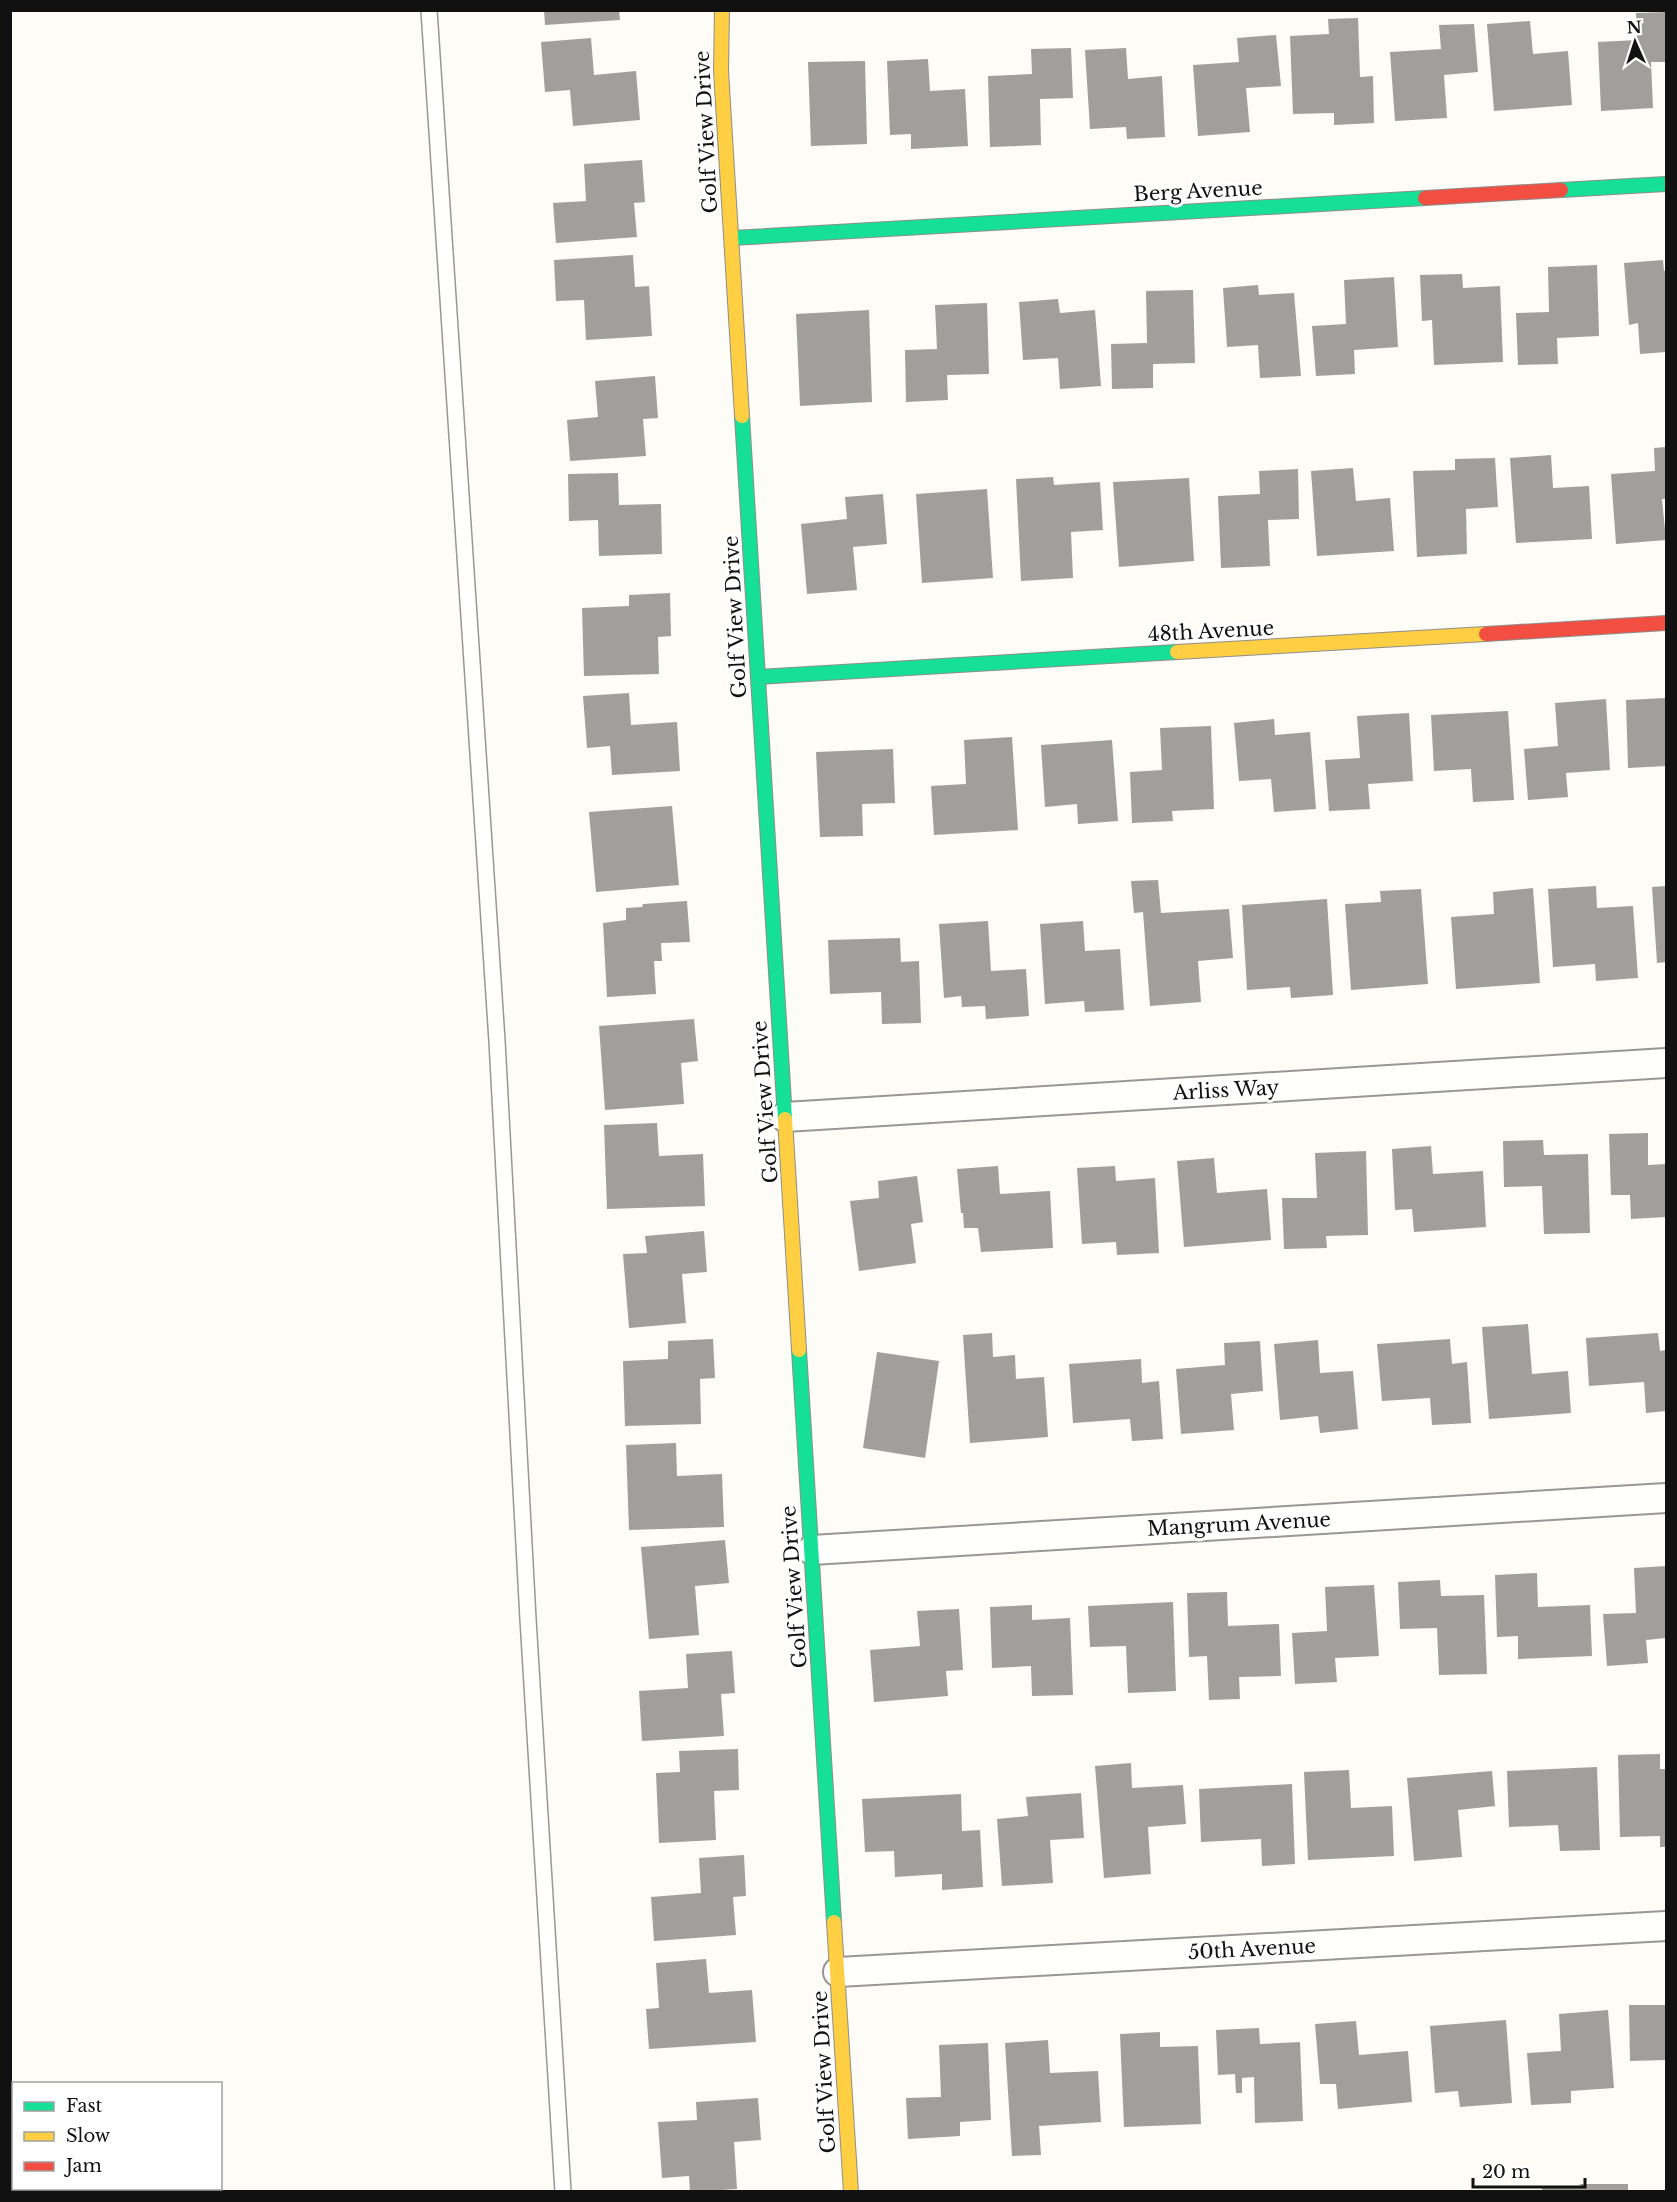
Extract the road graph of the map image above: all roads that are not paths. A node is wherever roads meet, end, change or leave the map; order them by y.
1 (429, 10) edge
2 (722, 10) edge
3 (1666, 184) edge
4 (732, 238) junction
5 (1666, 623) edge
6 (758, 677) junction
7 (1666, 1063) edge
8 (785, 1116) junction
9 (1666, 1498) edge
10 (812, 1550) junction
11 (1666, 1926) edge
12 (838, 1971) junction
13 (563, 2192) edge
14 (851, 2192) edge

1 - 13 lane
2 - 4 street, Golf View Drive
3 - 4 street, Berg Avenue
4 - 6 street, Golf View Drive
5 - 6 street, 48th Avenue
6 - 8 street, Golf View Drive
7 - 8 street, Arliss Way
8 - 10 street, Golf View Drive
9 - 10 street, Mangrum Avenue
10 - 12 street, Golf View Drive
11 - 12 street, 50th Avenue
12 - 14 street, Golf View Drive

